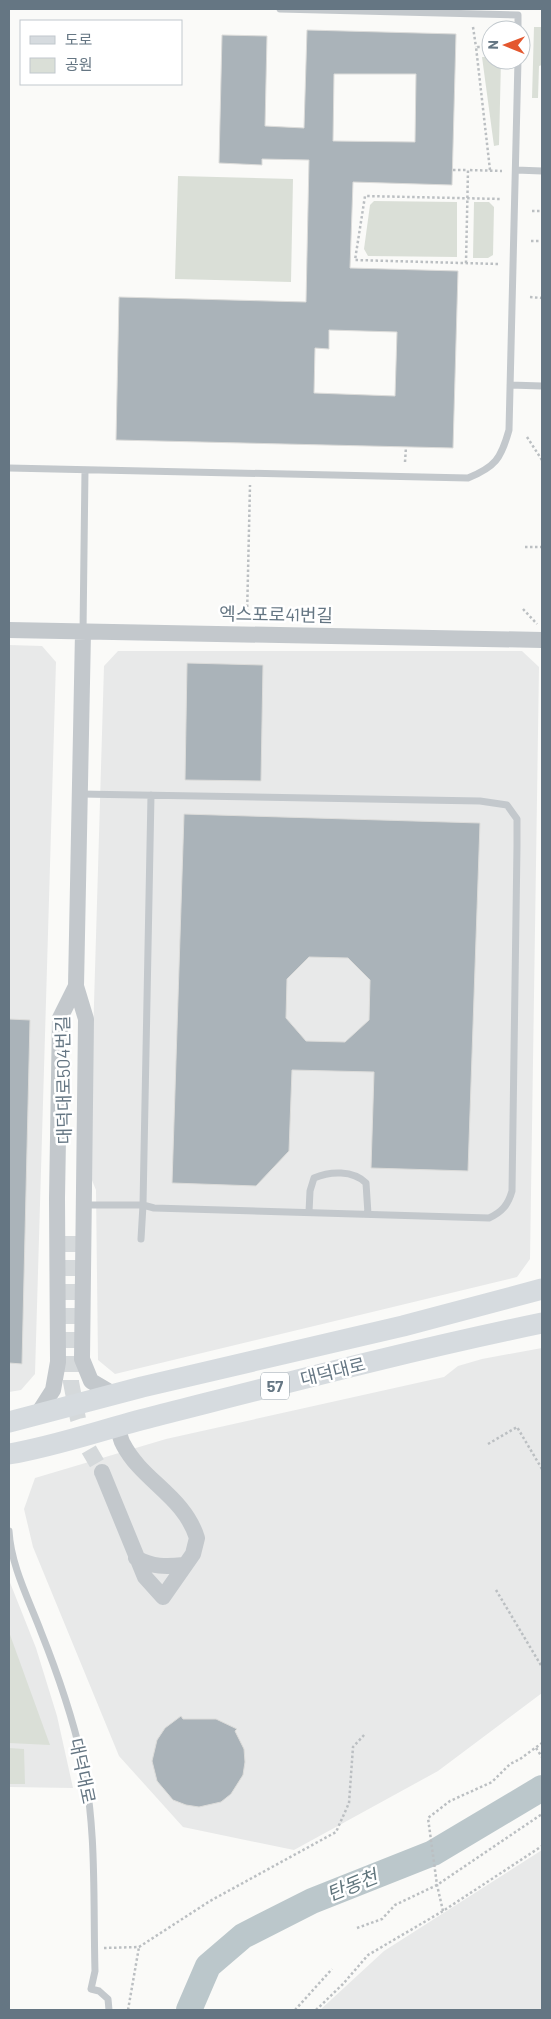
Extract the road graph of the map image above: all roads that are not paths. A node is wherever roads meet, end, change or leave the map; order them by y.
1 (280, 9) edge
2 (518, 20) edge
3 (518, 70) edge
4 (516, 170) junction
5 (542, 171) edge
6 (510, 385) junction
7 (542, 386) edge
8 (9, 468) edge
9 (85, 470) junction
10 (9, 630) edge
11 (83, 632) junction
12 (542, 640) edge
13 (80, 794) junction
14 (151, 795) junction
15 (76, 986) junction
16 (84, 1205) junction
17 (143, 1205) junction
18 (309, 1212) junction
19 (368, 1214) junction
20 (141, 1239) dead end
21 (78, 1241) junction
22 (58, 1251) junction
23 (542, 1290) edge
24 (542, 1322) edge
25 (113, 1394) junction
26 (37, 1415) junction
27 (9, 1422) edge
28 (118, 1425) junction
29 (9, 1454) edge
30 (102, 1472) tunnel mouth
31 (9, 1531) edge
32 (136, 1558) junction
33 (184, 1565) junction
34 (109, 2010) edge

1 - 2 lane
3 - 4 lane
4 - 5 lane
4 - 6 lane
6 - 7 lane
6 - 9 lane
8 - 9 lane
9 - 11 lane
10 - 11 street, 엑스포로41번길
11 - 12 street, 엑스포로41번길
11 - 13 street, 대덕대로504번길
13 - 14 lane
13 - 15 street, 대덕대로504번길
14 - 17 lane
14 - 19 lane
15 - 16 street, 대덕대로504번길
15 - 21 street
15 - 22 street
16 - 17 lane
16 - 21 street, 대덕대로504번길
17 - 18 lane
17 - 20 lane
18 - 19 lane
18 - 19 lane
21 - 22 street
21 - 25 street, 대덕대로504번길
22 - 26 street
23 - 25 main road, 대덕대로 / 57
24 - 28 main road, 대덕대로 / 57
25 - 26 main road, 대덕대로 / 57
26 - 27 main road, 대덕대로 / 57
28 - 29 main road, 대덕대로 / 57
28 - 33 street
30 - 32 street
31 - 34 lane, 대덕대로
32 - 33 street
32 - 33 street

